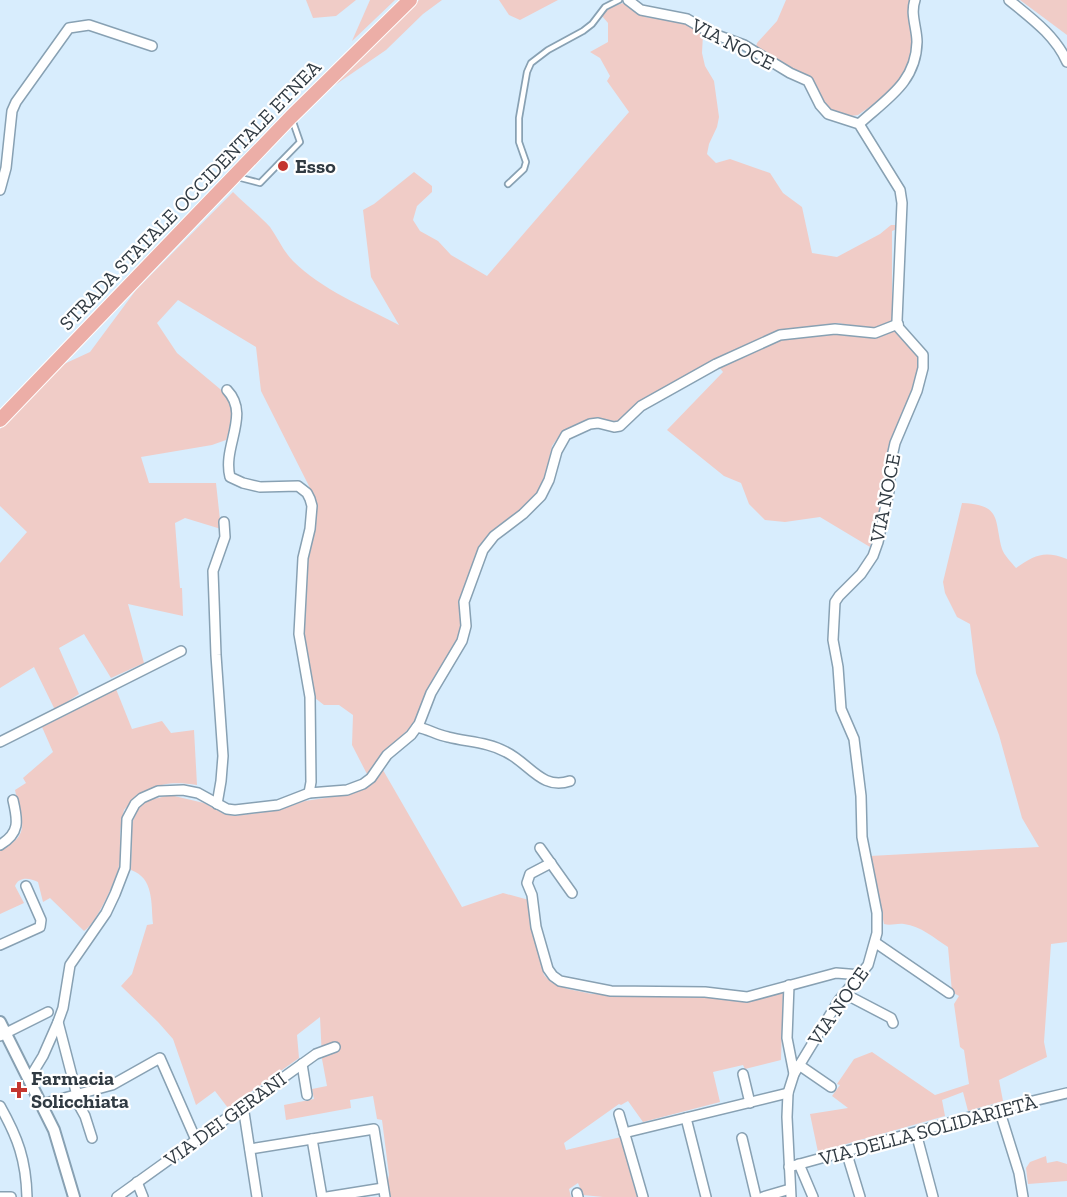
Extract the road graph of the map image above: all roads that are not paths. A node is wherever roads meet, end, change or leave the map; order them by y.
1 (410, 0) edge
2 (619, 0) edge
3 (628, 0) edge
4 (915, 0) edge
5 (1009, 0) edge
6 (152, 46) dead end
7 (1067, 62) edge
8 (291, 117) junction
9 (859, 124) junction
10 (235, 176) junction
11 (508, 184) dead end
12 (0, 190) edge
13 (898, 324) junction
14 (227, 390) dead end
15 (0, 420) edge
16 (224, 522) dead end
17 (181, 651) dead end
18 (417, 727) junction
19 (0, 742) edge
20 (570, 781) dead end
21 (309, 793) junction
22 (13, 800) dead end
23 (217, 804) junction
24 (0, 845) edge
25 (540, 848) dead end
26 (551, 863) junction
27 (26, 886) dead end
28 (572, 893) dead end
29 (876, 943) junction
30 (0, 945) edge
31 (861, 975) junction
32 (789, 985) junction
33 (844, 993) junction
34 (949, 993) dead end
35 (48, 1012) dead end
36 (0, 1022) edge
37 (58, 1022) junction
38 (893, 1023) dead end
39 (3, 1034) edge
40 (335, 1047) dead end
41 (302, 1064) junction
42 (799, 1065) junction
43 (743, 1074) dead end
44 (794, 1074) junction
45 (29, 1079) junction
46 (831, 1087) dead end
47 (1067, 1093) edge
48 (76, 1094) junction
49 (789, 1094) junction
50 (307, 1095) dead end
51 (750, 1103) junction
52 (42, 1104) junction
53 (0, 1106) edge
54 (243, 1106) junction
55 (999, 1109) junction
56 (619, 1114) dead end
57 (686, 1118) junction
58 (624, 1133) junction
59 (916, 1133) junction
60 (92, 1137) dead end
61 (742, 1138) dead end
62 (312, 1139) junction
63 (196, 1140) junction
64 (250, 1149) junction
65 (846, 1151) junction
66 (794, 1165) junction
67 (137, 1182) junction
68 (384, 1192) edge
69 (790, 1193) edge
70 (2, 1197) edge
71 (11, 1197) edge
72 (27, 1197) edge
73 (74, 1197) edge
74 (117, 1197) edge
75 (143, 1197) edge
76 (257, 1197) edge
77 (322, 1197) edge
78 (327, 1197) edge
79 (643, 1197) edge
80 (706, 1197) edge
81 (756, 1197) edge
82 (763, 1197) edge
83 (813, 1197) edge
84 (860, 1197) edge
85 (933, 1197) edge
86 (1023, 1197) edge

1 - 8 main road, STRADA STATALE OCCIDENTALE ETNEA
2 - 11 lane
3 - 9 street, VIA NOCE
4 - 9 street
5 - 7 street
6 - 12 street
8 - 10 main road, STRADA STATALE OCCIDENTALE ETNEA
8 - 10 lane
9 - 13 street
10 - 15 main road, STRADA STATALE OCCIDENTALE ETNEA
13 - 18 street
13 - 29 street, VIA NOCE
14 - 21 street
16 - 23 street
17 - 19 street
18 - 20 street
18 - 21 street
21 - 23 street
22 - 24 street
23 - 37 street
25 - 26 street
26 - 28 street
26 - 32 street
27 - 30 street
29 - 31 street, VIA NOCE
29 - 34 street
31 - 32 street
31 - 33 street, VIA NOCE
32 - 44 street
33 - 38 street
33 - 42 street, VIA NOCE
35 - 39 street
36 - 39 street
37 - 45 street
37 - 48 street
39 - 45 street
40 - 41 street, VIA DEI GERANI
41 - 50 street
41 - 54 street, VIA DEI GERANI
42 - 44 street, VIA NOCE
42 - 46 street
43 - 51 street
44 - 49 street, VIA NOCE
45 - 52 street
47 - 55 street, VIA DELLA SOLIDARIETÀ
48 - 52 street
48 - 60 street
48 - 63 street
49 - 51 street
49 - 66 street, VIA NOCE
51 - 57 street
52 - 73 street
53 - 72 street
54 - 63 street, VIA DEI GERANI
54 - 64 street
55 - 59 street, VIA DELLA SOLIDARIETÀ
55 - 86 street
56 - 58 street
57 - 58 street
57 - 80 street
58 - 79 street
59 - 65 street, VIA DELLA SOLIDARIETÀ
59 - 85 street
61 - 81 street
62 - 64 street
62 - 68 street
62 - 77 street
63 - 67 street, VIA DEI GERANI
64 - 76 street
65 - 66 street, VIA DELLA SOLIDARIETÀ
65 - 84 street
66 - 69 street, VIA NOCE
66 - 83 street
67 - 74 street, VIA DEI GERANI
67 - 75 street
68 - 78 street
69 - 82 street
70 - 71 street

